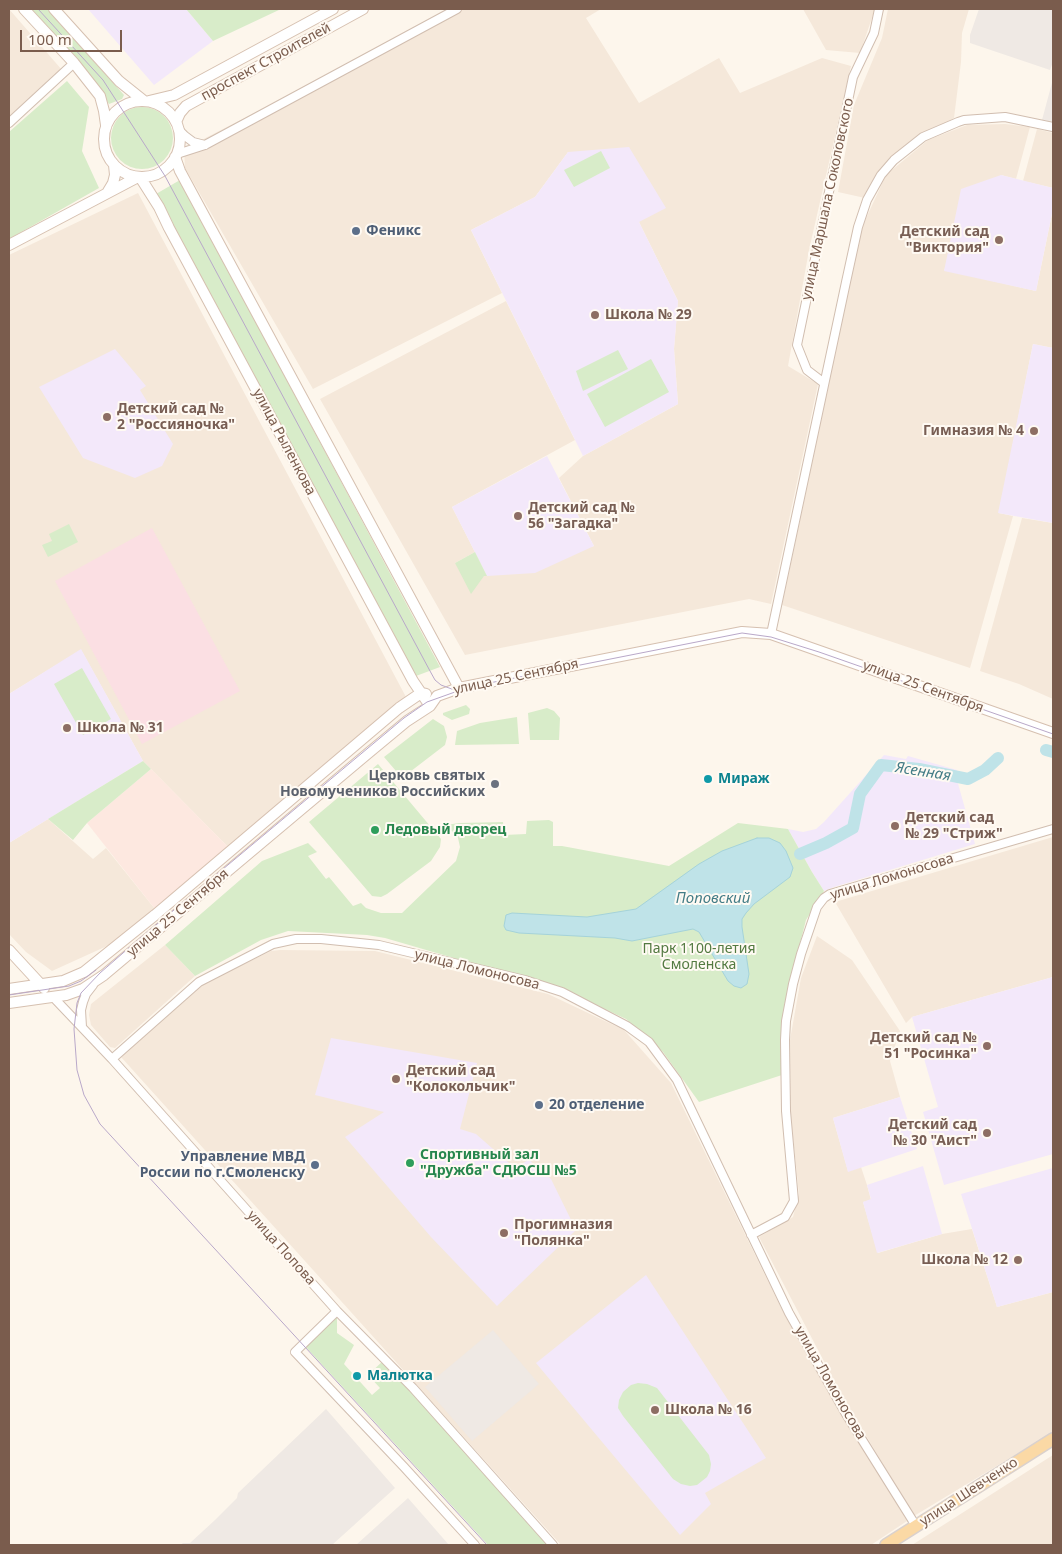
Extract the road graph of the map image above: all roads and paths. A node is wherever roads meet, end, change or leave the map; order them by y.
1 (24, 9) edge
2 (54, 9) edge
3 (333, 9) edge
4 (363, 9) edge
5 (457, 9) edge
6 (879, 9) edge
7 (74, 63) junction
8 (146, 101) junction
9 (9, 123) edge
10 (106, 125) junction
11 (177, 125) junction
12 (1053, 127) edge
13 (205, 145) junction
14 (176, 156) junction
15 (114, 165) junction
16 (140, 177) junction
17 (106, 193) junction
18 (9, 245) edge
19 (824, 383) junction
20 (771, 634) junction
21 (459, 688) junction
22 (421, 693) junction
23 (437, 696) junction
24 (430, 706) junction
25 (1053, 733) edge
26 (1053, 829) edge
27 (9, 950) edge
28 (104, 975) junction
29 (41, 985) junction
30 (9, 989) edge
31 (54, 998) junction
32 (9, 1004) edge
33 (82, 1027) junction
34 (112, 1059) junction
35 (751, 1235) junction
36 (337, 1311) junction
37 (1053, 1439) edge
38 (916, 1526) junction
39 (475, 1545) edge
40 (553, 1545) edge
41 (886, 1545) edge

1 - 7 main road
2 - 8 main road
3 - 8 main road, проспект Строителей
4 - 11 main road, проспект Строителей
5 - 13 street
6 - 19 street, улица Маршала Соколовского
7 - 9 street
7 - 10 main road
8 - 10 main road
8 - 11 main road
10 - 15 main road
11 - 13 street
11 - 14 main road
12 - 19 street
13 - 14 street
14 - 16 main road
14 - 21 main road
15 - 16 main road
15 - 17 main road
16 - 17 main road
16 - 22 main road, улица Рыленкова
17 - 18 main road
19 - 20 street
20 - 21 main road, улица 25 Сентября
20 - 25 main road, улица 25 Сентября
21 - 23 main road, улица 25 Сентября
22 - 23 main road
22 - 24 main road, улица Рыленкова
22 - 29 main road
23 - 24 main road, улица 25 Сентября
24 - 28 main road, улица 25 Сентября
26 - 35 street, улица Ломоносова
27 - 29 main road, улица Попова
28 - 31 main road, улица 25 Сентября
28 - 33 street
29 - 30 main road
29 - 31 main road, улица Попова
31 - 32 main road, улица 25 Сентября
31 - 33 street, улица Попова
33 - 34 street, улица Попова
34 - 35 street, улица Ломоносова
34 - 36 street, улица Попова
35 - 38 street, улица Ломоносова
36 - 39 street
36 - 40 street, улица Попова
37 - 38 main road, улица Шевченко
38 - 41 main road, улица Шевченко

